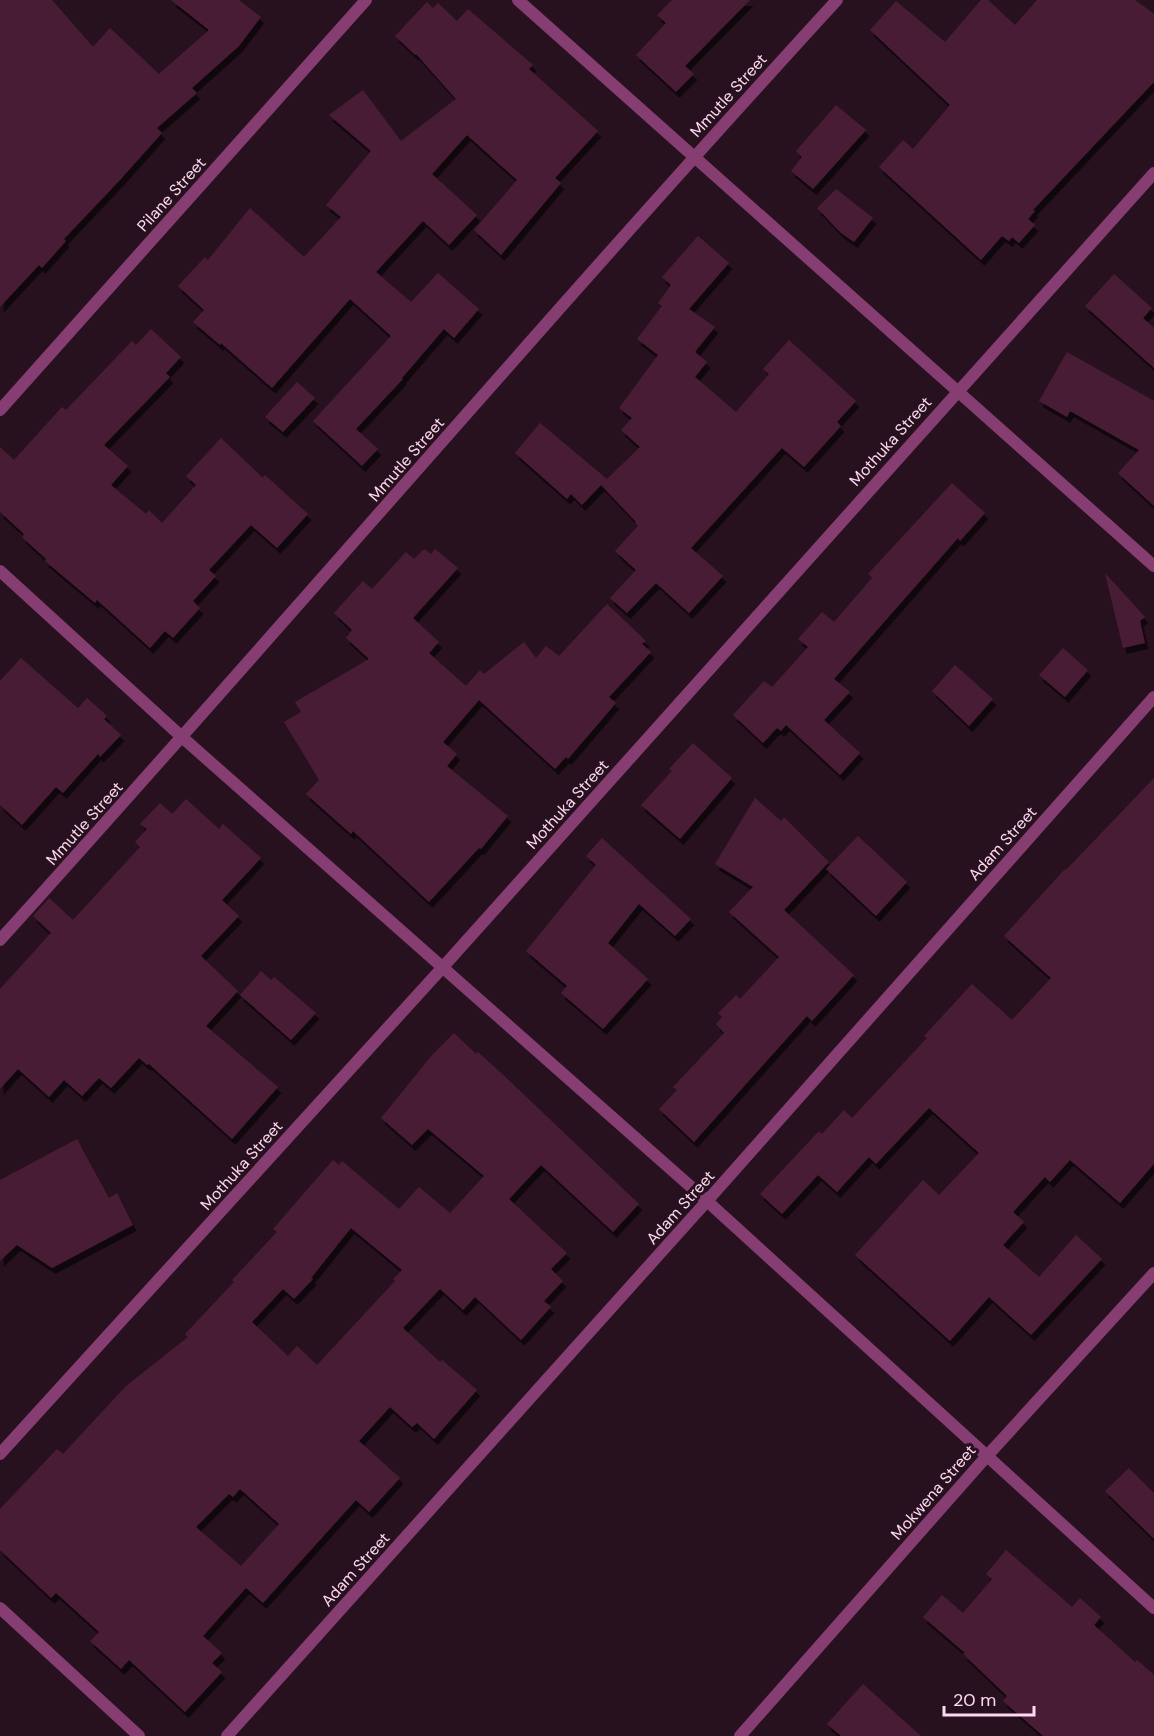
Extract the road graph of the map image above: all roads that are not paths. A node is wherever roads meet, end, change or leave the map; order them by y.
1 (366, 0) edge
2 (518, 0) edge
3 (837, 0) edge
4 (694, 156) junction
5 (1154, 173) edge
6 (956, 392) junction
7 (0, 410) edge
8 (1154, 566) edge
9 (0, 572) edge
10 (1154, 697) edge
11 (183, 738) junction
12 (0, 940) edge
13 (443, 967) junction
14 (707, 1201) junction
15 (1154, 1273) edge
16 (0, 1454) edge
17 (987, 1456) junction
18 (0, 1608) edge
19 (1154, 1608) edge
20 (139, 1736) edge
21 (227, 1736) edge
22 (740, 1736) edge

1 - 7 street, Pilane Street
2 - 4 street
3 - 4 street, Mmutle Street
4 - 6 street
4 - 11 street, Mmutle Street
5 - 6 street, Mothuka Street
6 - 8 street
6 - 13 street, Mothuka Street
9 - 11 street
10 - 14 street, Adam Street
11 - 12 street, Mmutle Street
11 - 13 street
13 - 14 street
13 - 16 street, Mothuka Street
14 - 17 street
14 - 21 street, Adam Street
15 - 17 street, Mokwena Street
17 - 19 street
17 - 22 street, Mokwena Street
18 - 20 street

